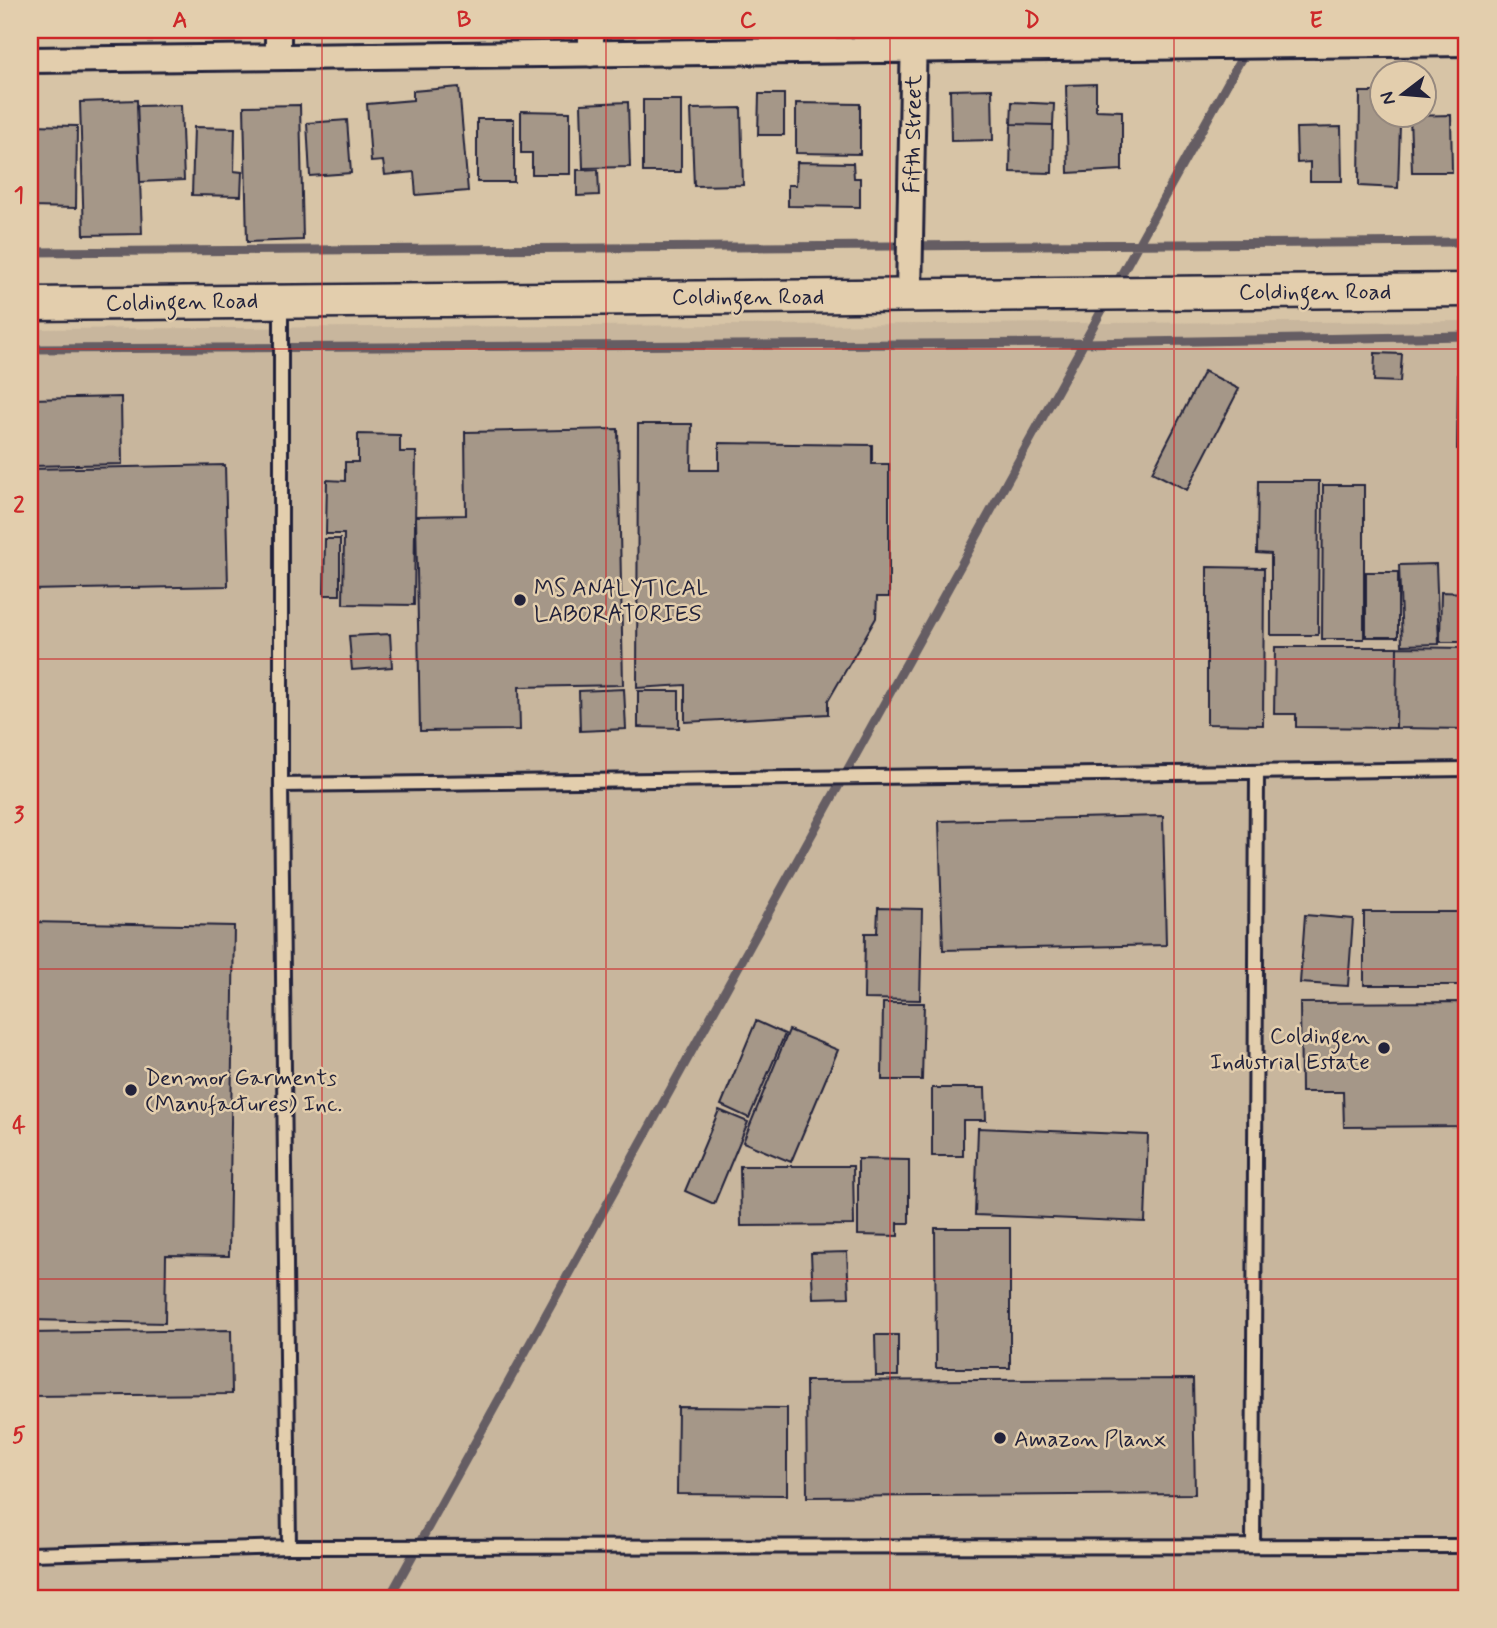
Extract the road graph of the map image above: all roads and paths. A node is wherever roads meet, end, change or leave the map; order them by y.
1 (278, 30) edge
2 (914, 40) edge
3 (591, 42) edge
4 (1467, 43) edge
5 (278, 57) junction
6 (30, 60) edge
7 (909, 281) junction
8 (1467, 290) edge
9 (281, 300) junction
10 (30, 304) edge
11 (1467, 769) edge
12 (1257, 774) junction
13 (281, 785) junction
14 (1253, 1546) junction
15 (1467, 1546) edge
16 (289, 1547) junction
17 (30, 1554) edge

1 - 5 street
2 - 3 street
2 - 4 street
2 - 7 street, Fifth Street
3 - 5 street
5 - 6 street
7 - 8 street, Coldingen Road
7 - 9 street, Coldingen Road
9 - 10 street, Coldingen Road
9 - 13 lane
11 - 12 lane
12 - 13 lane
12 - 14 lane
13 - 16 lane
14 - 15 lane
14 - 16 lane
16 - 17 lane

